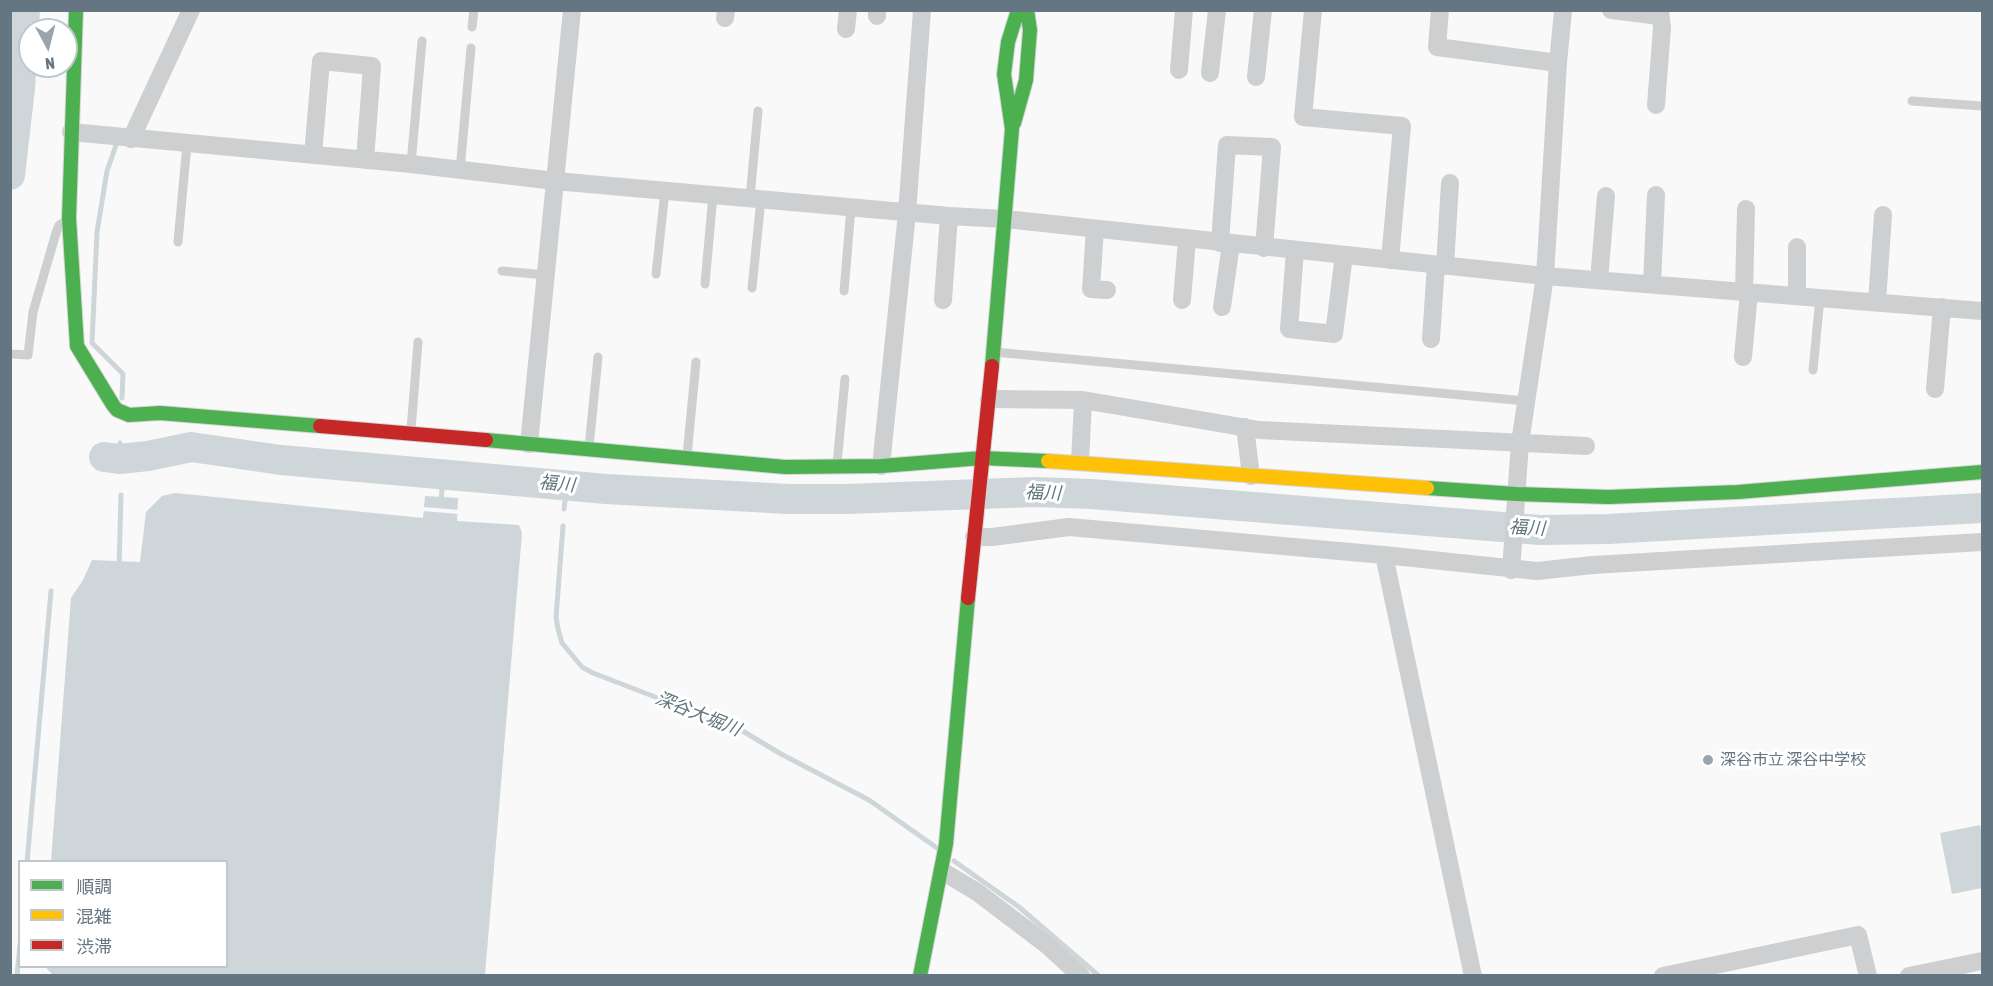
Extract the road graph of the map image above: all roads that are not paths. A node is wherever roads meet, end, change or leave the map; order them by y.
1 (76, 10) edge
2 (191, 10) edge
3 (474, 10) edge
4 (572, 10) edge
5 (922, 10) edge
6 (1018, 10) edge
7 (1027, 10) edge
8 (1184, 10) edge
9 (1217, 10) edge
10 (1263, 10) edge
11 (1313, 10) edge
12 (1440, 10) edge
13 (1563, 10) edge
14 (1611, 10) edge
15 (1660, 13) edge
16 (472, 27) dead end
17 (422, 41) dead end
18 (471, 48) dead end
19 (1558, 63) junction
20 (1179, 70) dead end
21 (1210, 73) dead end
22 (1256, 77) dead end
23 (1912, 100) dead end
24 (1656, 105) dead end
25 (1983, 106) edge
26 (758, 111) dead end
27 (1012, 129) junction
28 (71, 132) junction
29 (131, 139) junction
30 (187, 144) junction
31 (313, 155) junction
32 (364, 160) junction
33 (411, 164) junction
34 (460, 170) junction
35 (555, 181) junction
36 (1450, 183) dead end
37 (665, 191) junction
38 (713, 195) junction
39 (1656, 195) dead end
40 (1606, 196) dead end
41 (755, 199) junction
42 (851, 208) junction
43 (1746, 209) dead end
44 (908, 213) junction
45 (1883, 214) dead end
46 (949, 216) junction
47 (69, 218) junction
48 (1005, 219) junction
49 (1095, 229) junction
50 (1187, 240) junction
51 (178, 242) dead end
52 (1225, 243) junction
53 (1264, 248) junction
54 (1797, 248) dead end
55 (1295, 250) junction
56 (1344, 255) junction
57 (1390, 260) junction
58 (1441, 265) junction
59 (501, 271) dead end
60 (656, 274) dead end
61 (546, 275) junction
62 (1545, 276) junction
63 (1599, 280) junction
64 (705, 284) dead end
65 (1652, 284) junction
66 (752, 288) dead end
67 (1107, 290) dead end
68 (844, 291) dead end
69 (1747, 292) junction
70 (1797, 296) junction
71 (1820, 298) junction
72 (943, 300) dead end
73 (1182, 300) dead end
74 (1877, 302) junction
75 (1222, 307) dead end
76 (1942, 307) junction
77 (1983, 311) edge
78 (1431, 339) dead end
79 (418, 342) dead end
80 (993, 352) junction
81 (10, 354) edge
82 (598, 357) dead end
83 (1743, 357) dead end
84 (696, 363) dead end
85 (1813, 370) dead end
86 (845, 379) dead end
87 (1935, 389) dead end
88 (989, 399) junction
89 (1083, 400) junction
90 (1526, 401) junction
91 (1245, 427) junction
92 (411, 433) junction
93 (1520, 443) junction
94 (530, 444) junction
95 (1586, 446) dead end
96 (589, 450) junction
97 (687, 458) junction
98 (1080, 462) junction
99 (982, 463) junction
100 (837, 466) junction
101 (881, 466) junction
102 (1983, 472) edge
103 (1251, 476) junction
104 (1516, 497) junction
105 (975, 530) junction
106 (1983, 542) edge
107 (1384, 555) junction
108 (1512, 564) junction
109 (942, 871) junction
110 (1983, 961) edge
111 (920, 975) edge
112 (1081, 975) edge
113 (1473, 975) edge
114 (1663, 975) edge
115 (1868, 975) edge
116 (1909, 975) edge

1 - 28 street
2 - 29 street
3 - 16 lane
4 - 35 street
5 - 44 street
6 - 27 street
7 - 27 street
8 - 20 street
9 - 21 street
10 - 22 street
11 - 57 street
12 - 19 street
13 - 19 street
14 - 15 street
15 - 24 street
17 - 33 lane
18 - 34 lane
19 - 62 street
23 - 25 lane
26 - 41 lane
27 - 48 street
28 - 29 street
28 - 47 street
29 - 30 street
30 - 31 street
30 - 51 lane
31 - 32 street
31 - 32 street
32 - 33 street
33 - 34 street
34 - 35 street
35 - 37 street
35 - 61 street
36 - 58 street
37 - 38 street
37 - 60 lane
38 - 41 street
38 - 64 lane
39 - 65 street
40 - 63 street
41 - 42 street
41 - 66 lane
42 - 44 street
42 - 68 lane
43 - 69 street
44 - 46 street
44 - 101 street
45 - 74 street
46 - 48 street
46 - 72 street
47 - 81 lane
47 - 92 street
48 - 49 street
48 - 80 street
49 - 50 street
49 - 67 street
50 - 52 street
50 - 73 street
52 - 53 street
52 - 53 street
52 - 75 street
53 - 55 street
54 - 70 street
55 - 56 street
55 - 56 street
56 - 57 street
57 - 58 street
58 - 62 street
58 - 78 street
59 - 61 lane
61 - 94 street
62 - 63 street
62 - 90 street
63 - 65 street
65 - 69 street
69 - 70 street
69 - 83 street
70 - 71 street
71 - 74 street
71 - 85 lane
74 - 76 street
76 - 77 street
76 - 87 street
79 - 92 lane
80 - 88 street
80 - 90 lane
82 - 96 lane
84 - 97 lane
86 - 100 lane
88 - 89 street
88 - 99 street
89 - 91 street
89 - 98 street
90 - 93 street
91 - 93 street
91 - 103 street
92 - 94 street
93 - 95 street
93 - 104 street
94 - 96 street
96 - 97 street
97 - 100 street
98 - 99 street
98 - 103 street
99 - 101 street
99 - 105 street
100 - 101 street
102 - 104 street
103 - 104 street
104 - 108 street
105 - 107 street
105 - 109 street
106 - 108 street
107 - 108 street
107 - 113 street
109 - 111 street
109 - 112 street
110 - 116 street
114 - 115 street

